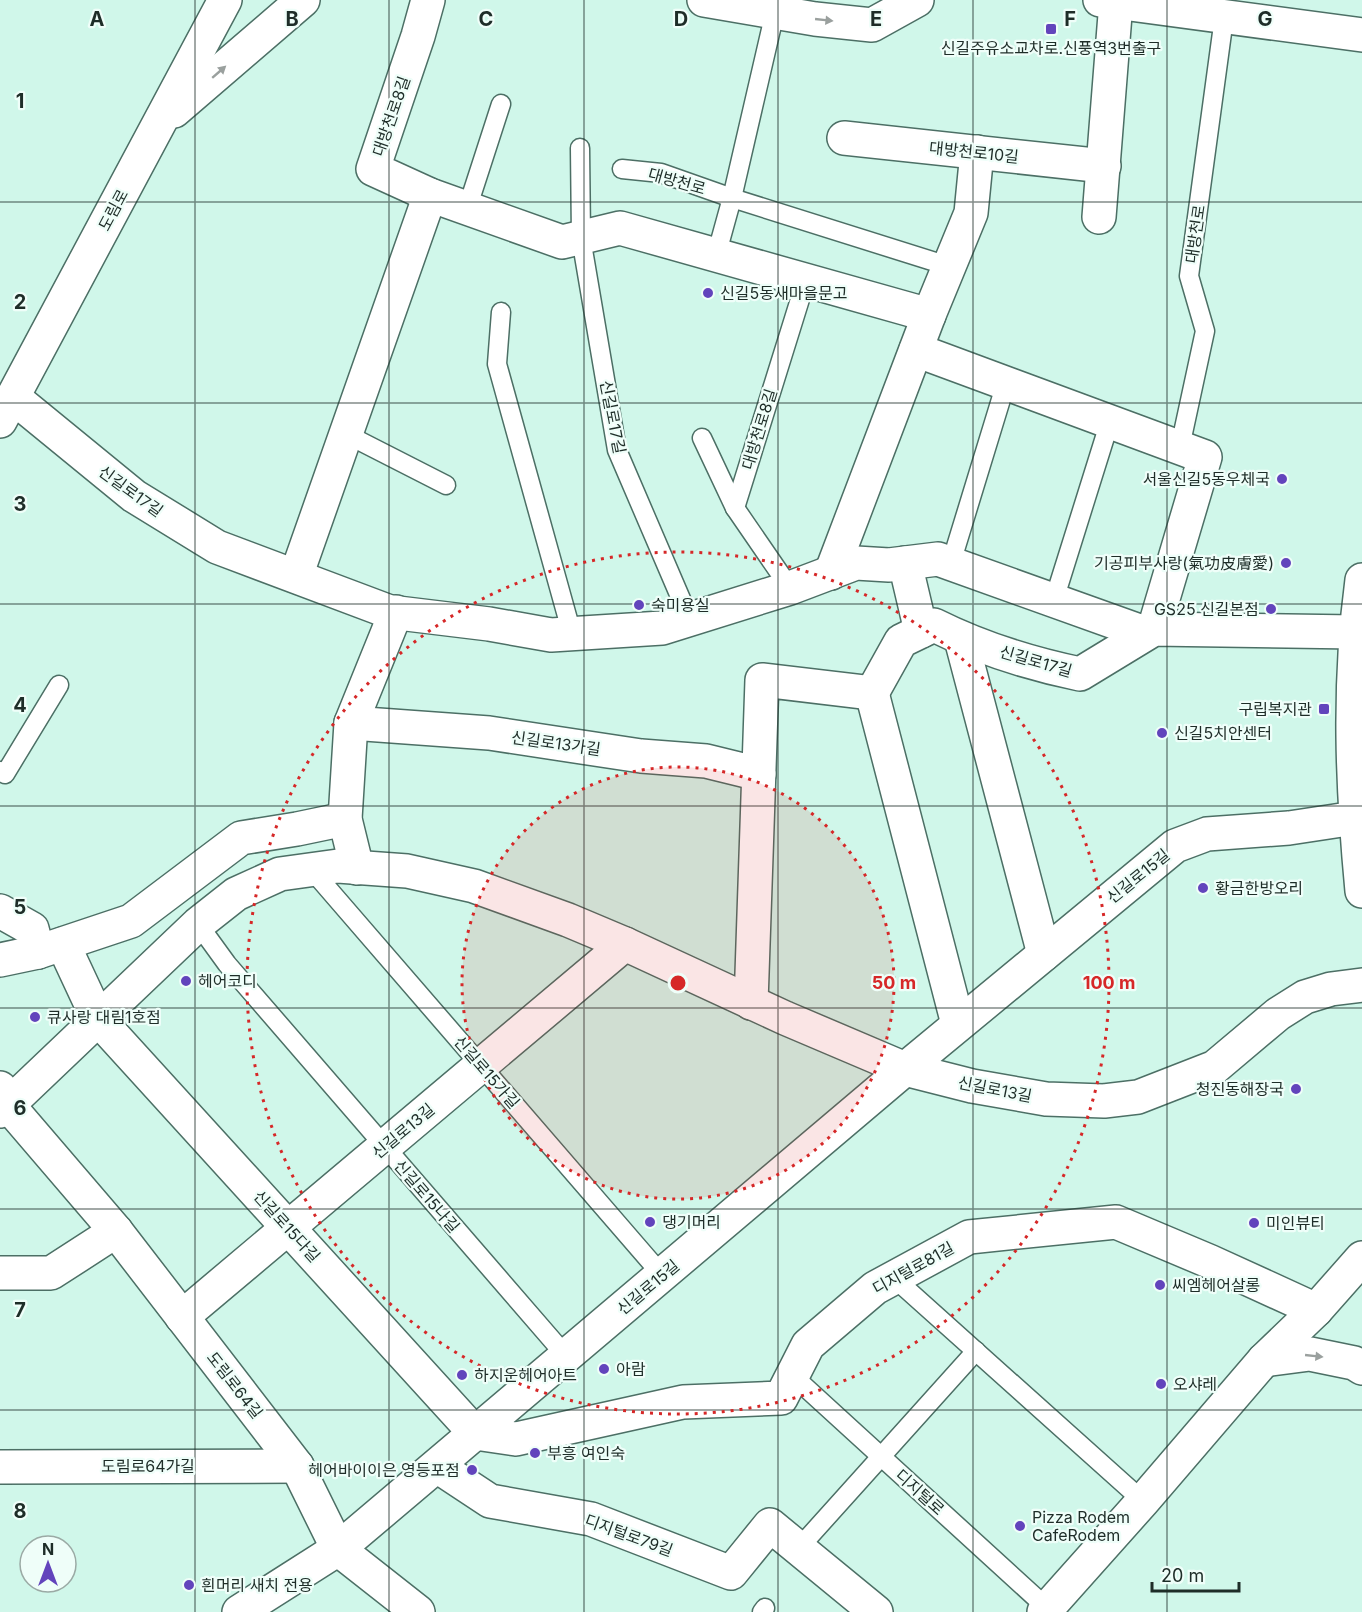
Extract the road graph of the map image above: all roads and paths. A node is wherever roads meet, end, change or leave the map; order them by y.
1 (303, 0) edge
2 (428, 0) edge
3 (704, 0) edge
4 (917, 0) edge
5 (1123, 2) edge
6 (219, 5) edge
7 (775, 12) junction
8 (1224, 18) junction
9 (1362, 35) edge
10 (501, 104) dead end
11 (159, 124) junction
12 (844, 138) dead end
13 (580, 148) dead end
14 (977, 152) junction
15 (1104, 166) junction
16 (622, 169) dead end
17 (430, 195) junction
18 (732, 198) junction
19 (467, 209) junction
20 (1099, 217) dead end
21 (581, 238) junction
22 (716, 256) junction
23 (948, 266) junction
24 (806, 280) junction
25 (501, 312) dead end
26 (929, 315) junction
27 (916, 350) junction
28 (1006, 383) junction
29 (6, 409) edge
30 (1110, 421) junction
31 (346, 434) junction
32 (702, 438) dead end
33 (1180, 447) junction
34 (446, 485) dead end
35 (735, 508) junction
36 (905, 563) junction
37 (951, 564) junction
38 (831, 573) junction
39 (296, 576) junction
40 (1362, 580) edge
41 (790, 588) junction
42 (1054, 600) junction
43 (396, 612) junction
44 (690, 620) junction
45 (1154, 629) junction
46 (921, 631) junction
47 (1356, 632) junction
48 (572, 634) junction
49 (961, 639) junction
50 (59, 685) dead end
51 (872, 693) junction
52 (351, 723) junction
53 (1357, 766) edge
54 (0, 771) edge
55 (759, 774) junction
56 (1355, 818) junction
57 (345, 819) junction
58 (357, 868) junction
59 (312, 870) junction
60 (1362, 891) edge
61 (0, 911) edge
62 (131, 921) junction
63 (198, 924) junction
64 (625, 944) junction
65 (51, 948) junction
66 (1044, 954) junction
67 (0, 960) edge
68 (162, 960) junction
69 (1362, 985) edge
70 (751, 1003) junction
71 (98, 1019) junction
72 (958, 1024) junction
73 (481, 1065) junction
74 (905, 1069) junction
75 (3, 1101) edge
76 (385, 1146) junction
77 (288, 1228) junction
78 (116, 1232) junction
79 (1362, 1258) edge
80 (0, 1273) edge
81 (662, 1275) junction
82 (893, 1277) junction
83 (1316, 1310) junction
84 (182, 1317) junction
85 (976, 1351) junction
86 (566, 1356) junction
87 (1264, 1360) junction
88 (1362, 1368) edge
89 (793, 1376) junction
90 (475, 1433) junction
91 (881, 1456) junction
92 (297, 1466) junction
93 (437, 1466) junction
94 (0, 1467) edge
95 (1143, 1501) junction
96 (798, 1549) junction
97 (338, 1550) junction
98 (1046, 1610) edge
99 (239, 1612) edge
100 (418, 1612) edge
101 (876, 1612) edge

11 -> 1 street
2 - 17 street, 대방천로8길
3 - 7 street
7 -> 4 street
5 - 8 street
5 - 15 street
6 - 11 street, 도림로
7 - 18 lane
8 - 9 street
8 - 33 lane, 대방천로
10 - 19 lane
11 - 29 street, 도림로
12 - 14 street, 대방천로10길
13 - 21 lane
14 - 15 street, 대방천로10길
14 - 23 street
15 - 20 street
16 - 18 lane, 대방천로
17 - 19 street, 대방천로8길
17 - 31 street
18 - 22 lane
18 - 23 lane, 대방천로
19 - 21 street, 대방천로8길
21 - 22 street, 대방천로8길
21 - 44 lane, 신길로17길
22 - 24 street, 대방천로8길
23 - 26 street
24 - 26 street, 대방천로8길
24 - 35 lane, 대방천로8길
25 - 48 lane
26 - 27 street
27 - 28 street
27 - 38 street
28 - 30 street
28 - 37 lane
29 - 39 street, 신길로17길
30 - 33 street
30 - 42 lane
31 - 34 lane
31 - 39 street
32 - 35 lane
33 - 45 street
35 - 41 lane
36 - 37 street, 신길로17길
36 - 38 street, 신길로17길
36 - 46 street
37 - 42 street, 신길로17길
38 - 41 street, 신길로17길
39 - 43 street, 신길로17길
40 - 47 street
41 - 44 street, 신길로17길
42 - 45 street, 신길로17길
43 - 48 street, 신길로17길
43 - 52 street
44 - 48 street, 신길로17길
45 - 47 street, 신길로17길
45 - 49 street, 신길로17길
46 - 49 street, 신길로17길
46 - 51 street
47 - 53 street
49 - 66 street
50 - 54 lane
51 - 55 street
51 - 72 street
52 - 55 street, 신길로13가길
52 - 57 street
53 - 56 street
55 - 70 street
56 - 60 street
56 - 66 street, 신길로15길
57 - 58 street
57 - 62 street
58 - 59 street, 신길로13길
58 - 64 street, 신길로13길
59 - 63 street, 신길로13길
59 - 73 lane, 신길로15가길
61 - 65 street
62 - 65 street
62 - 68 street
63 - 68 street, 신길로13길
63 - 76 lane, 신길로15나길
64 - 70 street, 신길로13길
64 - 73 street, 신길로13길
65 - 67 street
65 - 71 street, 신길로15다길
66 - 72 street, 신길로15길
68 - 71 street, 신길로13길
69 - 74 street, 신길로13길
70 - 74 street, 신길로13길
71 - 75 street, 신길로13길
71 - 77 street, 신길로15다길
72 - 74 street, 신길로15길
73 - 76 street, 신길로13길
73 - 81 lane, 신길로15가길
74 - 81 street, 신길로15길
75 - 78 street, 도림로64길
76 - 77 street, 신길로13길
76 - 86 lane, 신길로15나길
77 - 84 street, 신길로13길
77 - 90 street, 신길로15다길
78 - 80 street
78 - 84 street, 도림로64길
79 - 83 street, 디지털로
81 - 86 street, 신길로15길
82 - 83 street, 디지털로81길
82 - 85 lane
82 - 89 street, 디지털로81길
83 - 87 street, 디지털로
84 - 92 street, 도림로64길
85 - 91 lane
85 - 95 lane
86 - 90 street, 신길로15길
87 -> 88 street
87 - 95 street, 디지털로
89 - 90 street, 디지털로81길
89 - 91 lane, 디지털로
90 - 93 street, 신길로15길
91 - 96 lane
91 - 98 lane, 디지털로
92 - 94 street, 도림로64가길
92 - 97 street, 도림로64길
93 - 96 street, 디지털로79길
93 - 97 street, 신길로15길
95 - 98 street, 디지털로
96 - 101 street, 디지털로79길
97 - 99 street, 신길로15길
97 - 100 street

